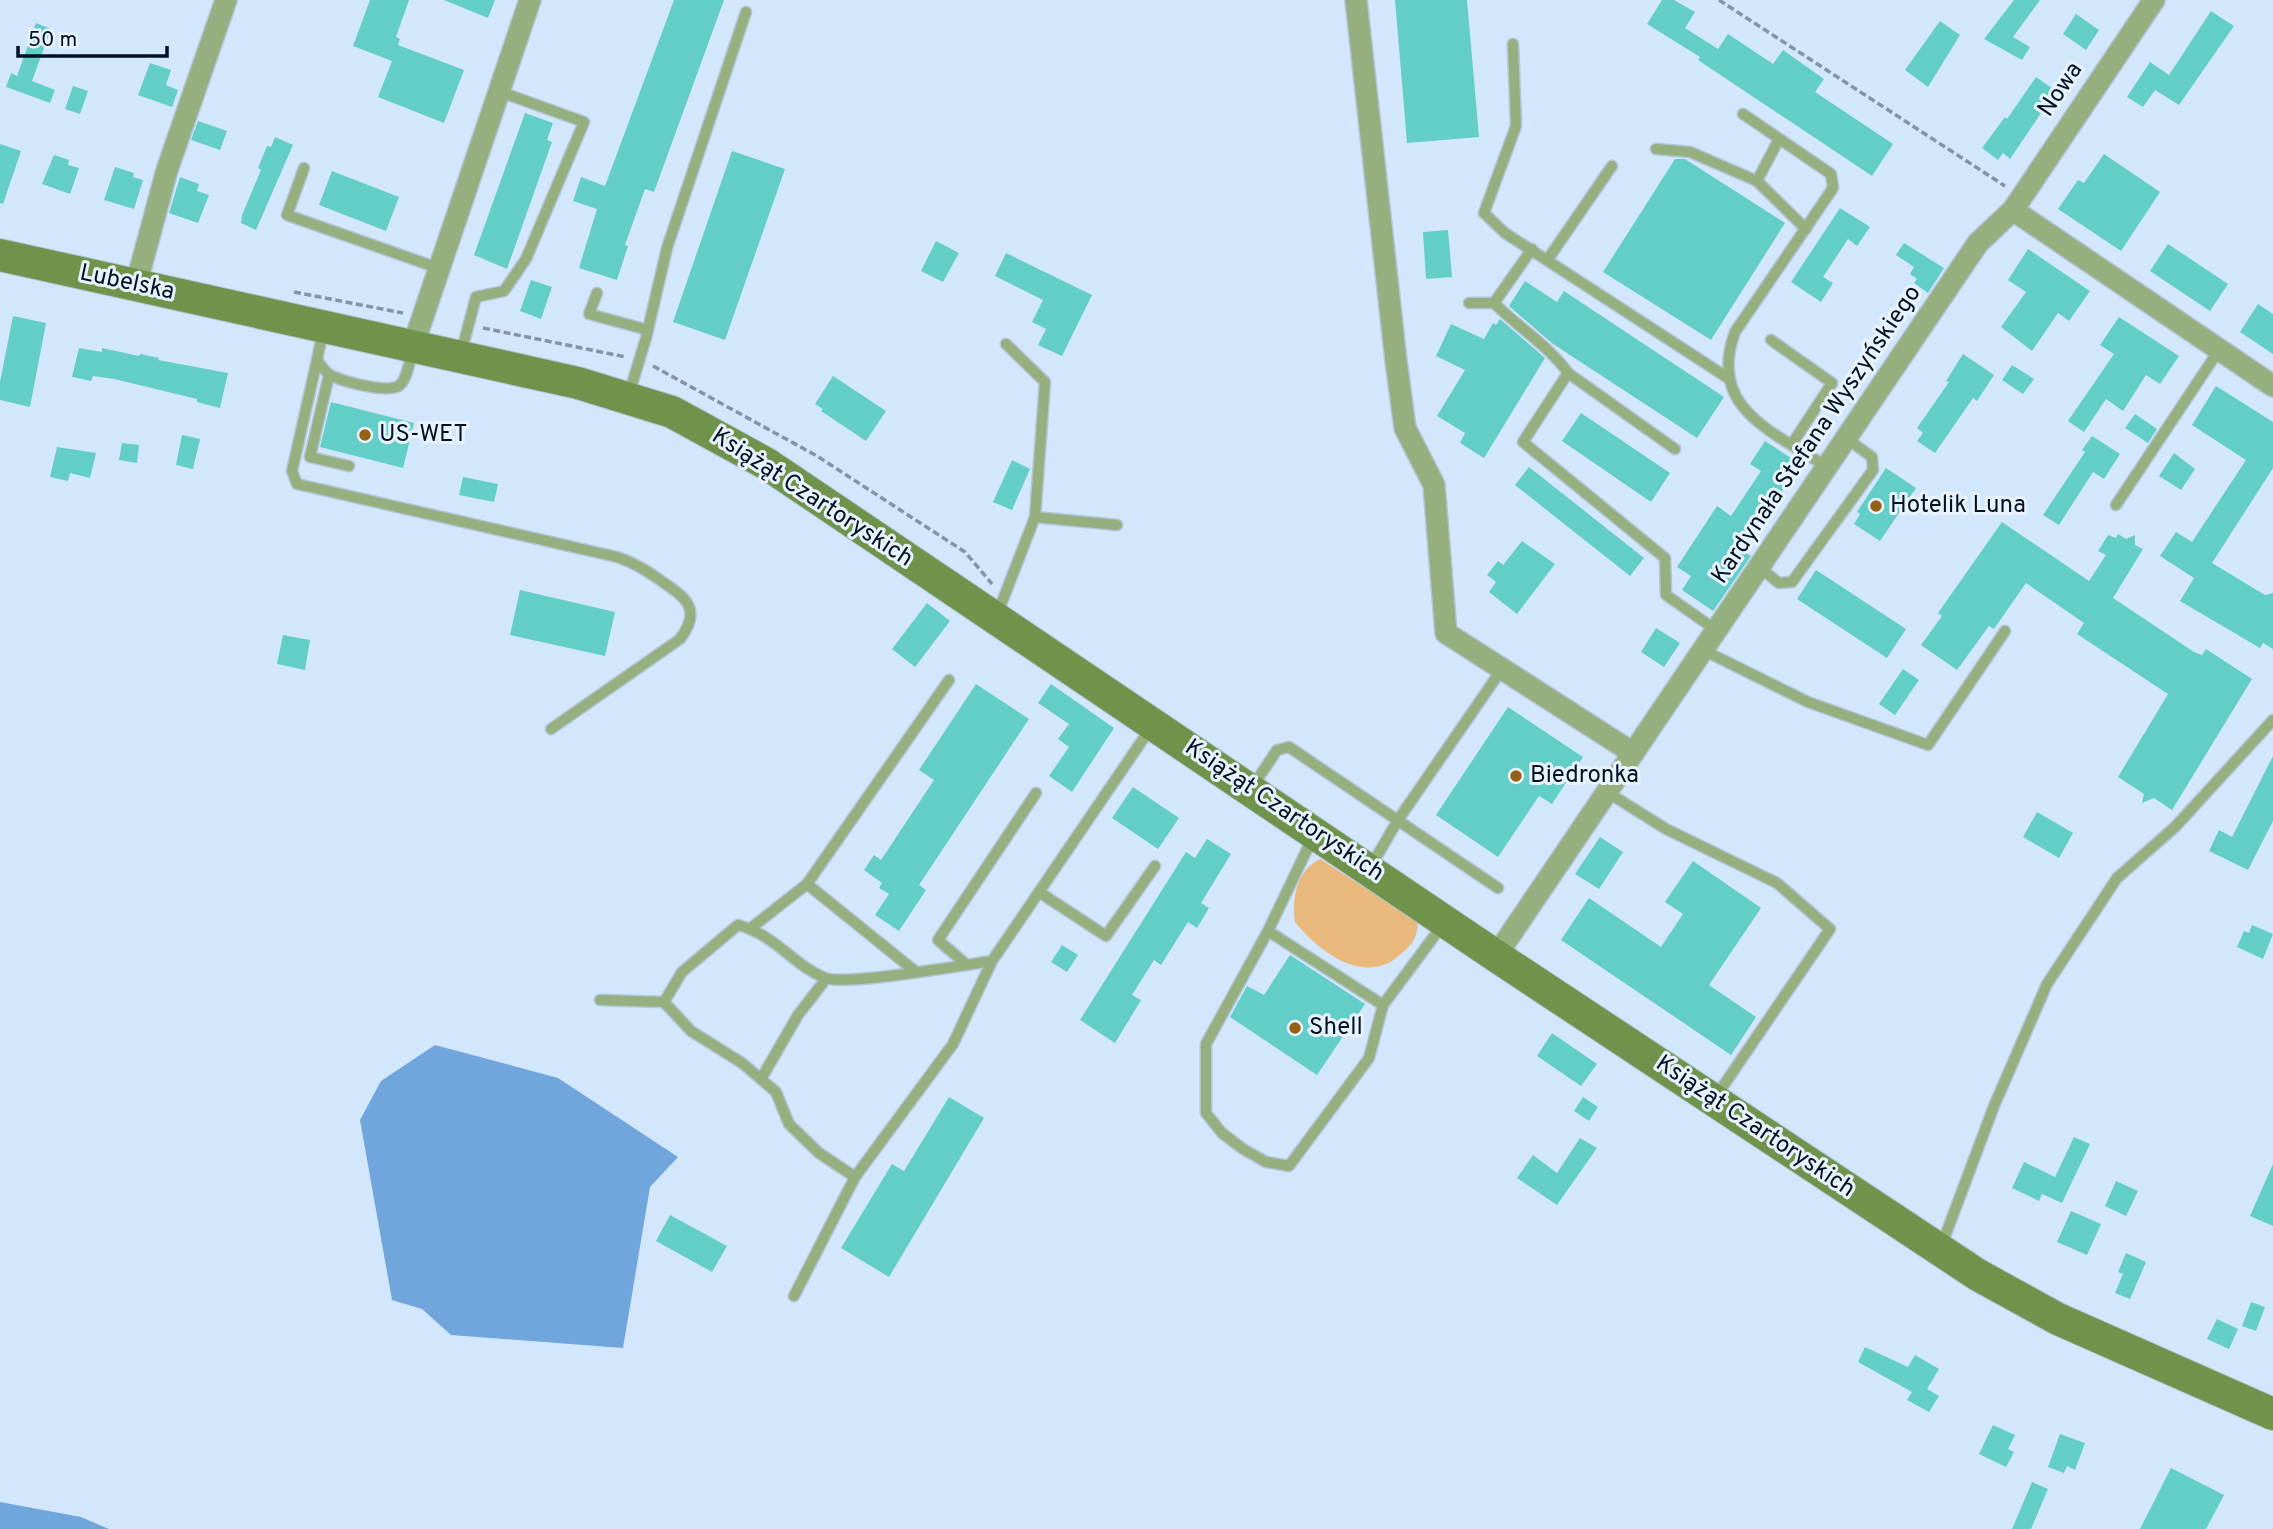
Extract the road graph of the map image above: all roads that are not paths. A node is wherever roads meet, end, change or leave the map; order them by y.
1 (226, 0) edge
2 (530, 0) edge
3 (1356, 0) edge
4 (2154, 0) edge
5 (746, 12) dead end
6 (1513, 44) dead end
7 (498, 92) junction
8 (1743, 114) dead end
9 (1779, 139) junction
10 (1656, 149) dead end
11 (1612, 166) dead end
12 (304, 168) dead end
13 (1757, 181) junction
14 (2017, 203) junction
15 (1806, 229) junction
16 (1532, 249) junction
17 (0, 255) edge
18 (1548, 259) junction
19 (439, 268) junction
20 (136, 285) junction
21 (597, 293) dead end
22 (1469, 303) dead end
23 (1494, 303) junction
24 (254, 311) joint
25 (324, 327) junction
26 (648, 330) junction
27 (1770, 340) dead end
28 (1006, 344) dead end
29 (413, 346) junction
30 (2219, 350) junction
31 (460, 356) junction
32 (317, 359) junction
33 (1568, 373) junction
34 (328, 375) junction
35 (1728, 378) junction
36 (2273, 387) edge
37 (628, 397) junction
38 (1846, 438) junction
39 (1791, 444) junction
40 (1675, 449) dead end
41 (349, 466) dead end
42 (1826, 467) junction
43 (2116, 505) dead end
44 (1035, 517) junction
45 (1117, 526) dead end
46 (1759, 567) junction
47 (995, 618) junction
48 (1716, 630) junction
49 (2005, 631) dead end
50 (1703, 650) junction
51 (1502, 669) junction
52 (949, 680) dead end
53 (2273, 720) edge
54 (1153, 723) junction
55 (551, 729) dead end
56 (1633, 753) junction
57 (1251, 789) junction
58 (1607, 792) junction
59 (1036, 793) dead end
60 (1398, 820) junction
61 (1316, 832) junction
62 (1155, 866) dead end
63 (1369, 869) junction
64 (807, 884) junction
65 (1498, 888) dead end
66 (1039, 892) junction
67 (1446, 921) junction
68 (751, 928) junction
69 (1268, 930) junction
70 (1496, 956) junction
71 (992, 961) junction
72 (967, 965) junction
73 (916, 972) junction
74 (826, 979) junction
75 (600, 1000) dead end
76 (664, 1002) junction
77 (1383, 1005) junction
78 (761, 1079) junction
79 (1714, 1100) junction
80 (855, 1177) junction
81 (1940, 1250) junction
82 (794, 1296) dead end
83 (2273, 1414) edge

1 - 20 street
2 - 7 street
3 - 51 street
4 - 14 street, Nowa
5 - 26 lane
6 - 16 lane
7 - 19 street
7 - 31 lane
8 - 9 lane
9 - 13 lane
9 - 15 lane
10 - 13 lane
11 - 18 lane
12 - 19 lane
13 - 15 lane
14 - 30 street
14 - 38 street, Kardynała Stefana Wyszyńskiego
15 - 35 lane
16 - 18 lane
16 - 23 lane
17 - 20 main road, Lubelska
18 - 35 lane
19 - 29 street
20 - 24 main road, Lubelska
21 - 26 lane
22 - 23 lane
23 - 33 lane
24 - 25 main road, Książąt Czartoryskich
25 - 29 main road, Książąt Czartoryskich
25 - 32 lane
26 - 37 lane
27 - 39 lane
28 - 44 lane
29 - 31 main road, Książąt Czartoryskich
29 - 34 lane
30 - 36 street
30 - 43 lane
31 - 37 main road, Książąt Czartoryskich
32 - 34 lane
32 - 55 lane
33 - 40 lane
33 - 48 lane
34 - 41 lane
35 - 39 lane
37 - 47 main road, Książąt Czartoryskich
38 - 42 street, Kardynała Stefana Wyszyńskiego
38 - 46 lane
39 - 42 lane
42 - 46 street, Kardynała Stefana Wyszyńskiego
44 - 45 lane
44 - 47 lane
46 - 48 street, Kardynała Stefana Wyszyńskiego
47 - 54 main road, Książąt Czartoryskich
48 - 50 street, Kardynała Stefana Wyszyńskiego
49 - 50 lane
50 - 56 street, Kardynała Stefana Wyszyńskiego
51 - 56 street
51 - 60 lane
52 - 64 lane
53 - 81 lane
54 - 57 main road, Książąt Czartoryskich
54 - 66 lane
56 - 58 street, Kardynała Stefana Wyszyńskiego
57 - 60 lane
57 - 61 main road, Książąt Czartoryskich
58 - 70 street, Kardynała Stefana Wyszyńskiego
58 - 79 lane
59 - 72 lane
60 - 63 lane
60 - 65 lane
61 - 63 main road, Książąt Czartoryskich
61 - 69 lane
62 - 66 lane
63 - 67 main road, Książąt Czartoryskich
64 - 68 lane
64 - 73 lane
66 - 71 lane
67 - 70 main road, Książąt Czartoryskich
67 - 77 lane
68 - 74 lane
68 - 76 lane
69 - 77 lane
69 - 77 lane
70 - 79 main road, Książąt Czartoryskich
71 - 72 lane
71 - 80 lane
72 - 73 lane
73 - 74 lane
74 - 78 lane
75 - 76 lane
76 - 78 lane
78 - 80 lane
79 - 81 main road, Książąt Czartoryskich
80 - 82 lane
81 - 83 main road, Książąt Czartoryskich

